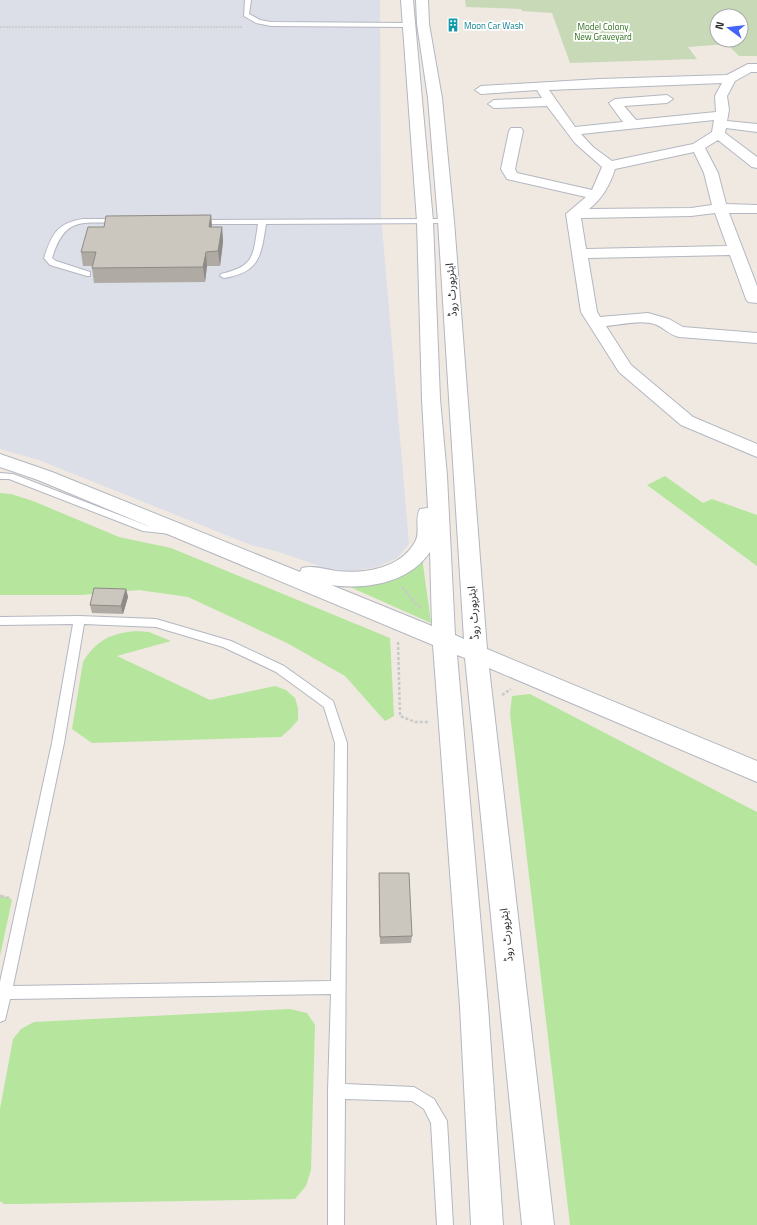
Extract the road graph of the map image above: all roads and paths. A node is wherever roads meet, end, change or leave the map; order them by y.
1 (248, 0) edge
2 (407, 0) edge
3 (422, 0) edge
4 (271, 24) junction
5 (408, 25) junction
6 (0, 27) edge
7 (757, 68) edge
8 (730, 79) junction
9 (542, 87) junction
10 (481, 90) dead end
11 (667, 99) dead end
12 (552, 102) junction
13 (494, 104) dead end
14 (632, 124) junction
15 (720, 124) junction
16 (757, 128) edge
17 (516, 131) dead end
18 (572, 131) junction
19 (698, 146) junction
20 (757, 164) edge
21 (609, 166) junction
22 (596, 195) junction
23 (720, 208) junction
24 (757, 209) edge
25 (573, 214) junction
26 (128, 221) edge
27 (436, 221) junction
28 (191, 222) edge
29 (262, 222) junction
30 (736, 250) junction
31 (580, 254) junction
32 (87, 274) dead end
33 (224, 276) dead end
34 (754, 299) dead end
35 (596, 322) junction
36 (757, 338) edge
37 (757, 451) edge
38 (0, 460) edge
39 (0, 476) edge
40 (437, 476) junction
41 (179, 531) junction
42 (222, 548) junction
43 (398, 583) dead end
44 (418, 606) dead end
45 (79, 620) junction
46 (0, 621) edge
47 (444, 640) junction
48 (398, 642) dead end
49 (476, 654) junction
50 (512, 688) dead end
51 (501, 699) dead end
52 (432, 722) dead end
53 (757, 772) edge
54 (338, 987) junction
55 (5, 993) junction
56 (0, 1015) edge
57 (336, 1091) junction
58 (336, 1225) edge
59 (445, 1225) edge
60 (487, 1225) edge
61 (538, 1225) edge

1 - 4 lane
2 - 5 main road, ایئرپورٹ روڈ
3 - 27 main road, ایئرپورٹ روڈ
4 - 5 lane
4 - 6 path
5 - 27 main road, ایئرپورٹ روڈ
7 - 8 street
8 - 9 street
8 - 15 street
9 - 10 street
9 - 12 street
11 - 14 street
12 - 13 street
12 - 18 street
14 - 15 street
14 - 18 street
15 - 16 street
15 - 19 street
15 - 20 street
17 - 22 street
18 - 21 street
19 - 21 street
19 - 23 street
21 - 22 street
22 - 25 street
23 - 24 street
23 - 25 street
23 - 30 street
25 - 31 street
26 - 32 lane
27 - 29 lane
27 - 40 main road, ایئرپورٹ روڈ
27 - 49 main road, ایئرپورٹ روڈ
28 - 29 lane
29 - 33 lane
30 - 31 street
30 - 34 street
31 - 35 street
35 - 36 street
35 - 37 street
38 - 41 main road
39 - 41 lane
40 - 42 main road
40 - 47 main road, ایئرپورٹ روڈ
41 - 42 main road
42 - 47 main road
43 - 44 path
45 - 46 lane
45 - 54 lane
45 - 55 lane
47 - 49 main road
47 - 60 main road, ایئرپورٹ روڈ
48 - 52 path
49 - 53 main road
49 - 61 main road, ایئرپورٹ روڈ
50 - 51 path
54 - 55 lane
54 - 57 lane
55 - 56 lane
57 - 58 lane
57 - 59 lane

